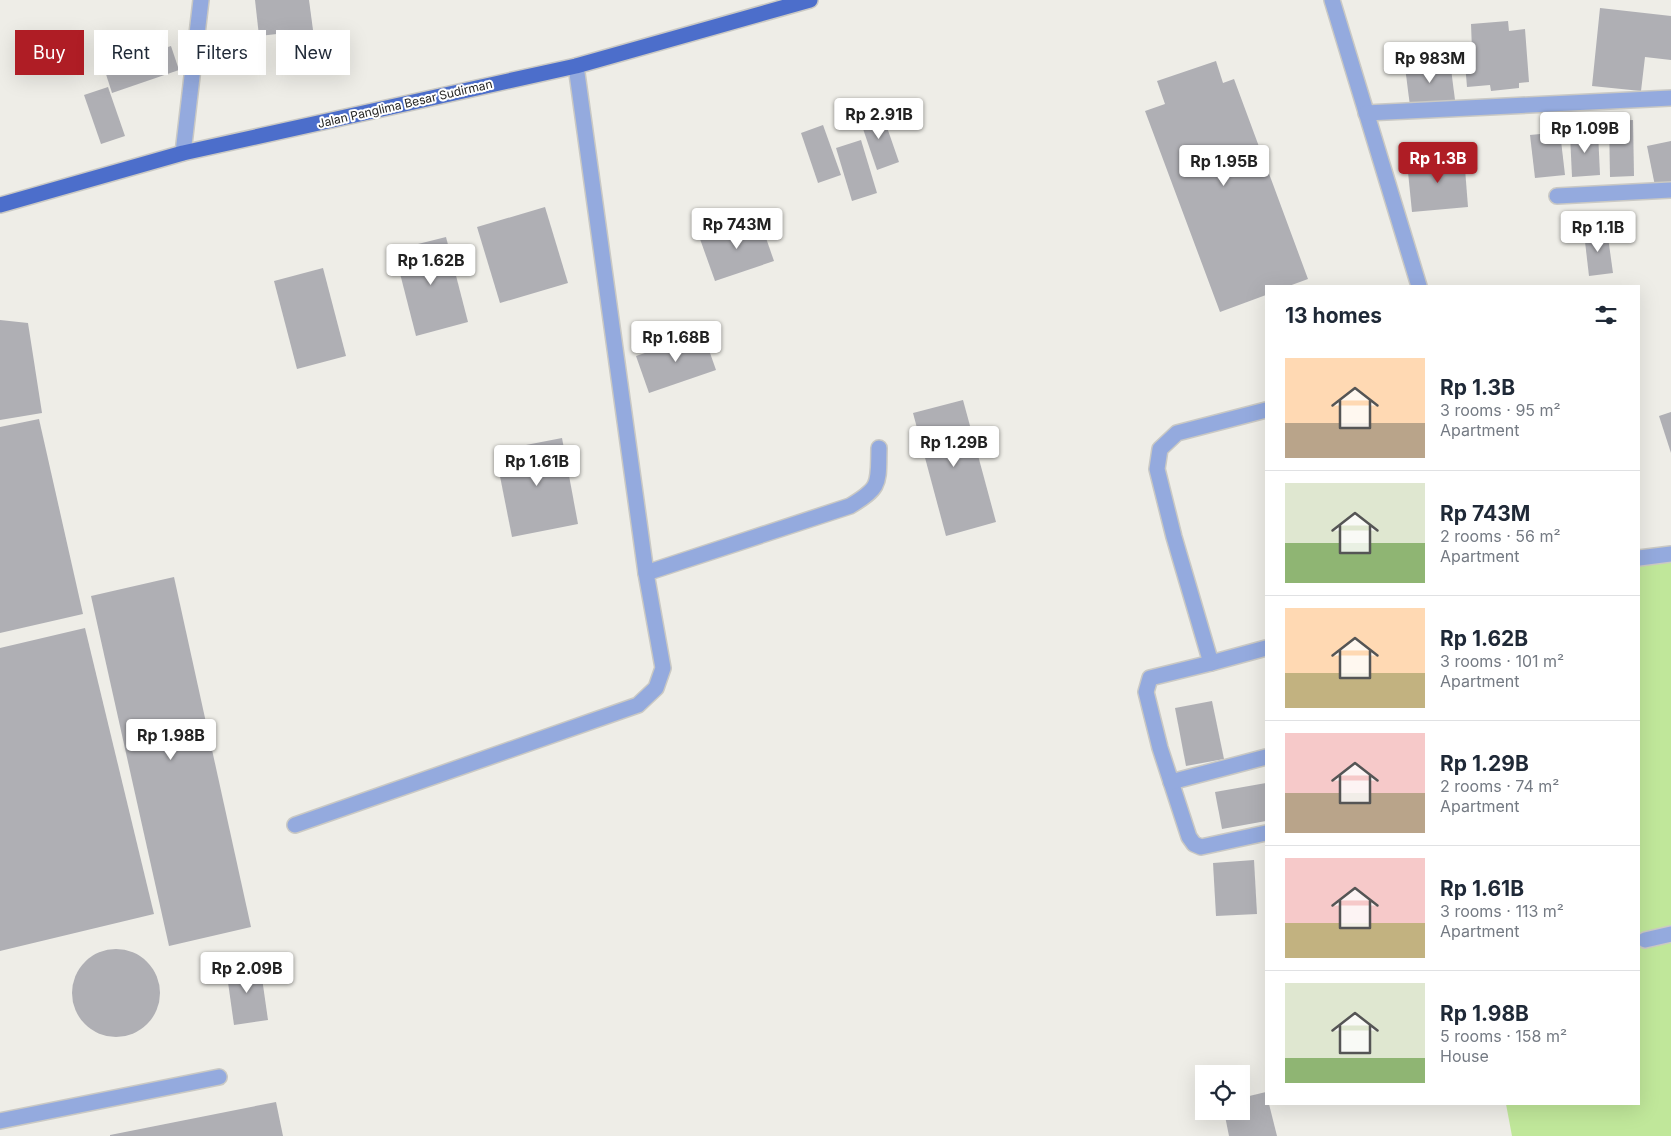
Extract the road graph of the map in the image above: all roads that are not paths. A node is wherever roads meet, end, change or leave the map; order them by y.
1 (201, 0) edge
2 (810, 0) edge
3 (1332, 0) edge
4 (576, 66) junction
5 (1671, 98) edge
6 (1366, 113) junction
7 (183, 153) junction
8 (1671, 190) edge
9 (1557, 196) dead end
10 (0, 205) edge
11 (1419, 285) edge
12 (1265, 410) edge
13 (879, 448) dead end
14 (1671, 554) edge
15 (1640, 558) edge
16 (646, 573) junction
17 (1265, 648) edge
18 (1211, 663) junction
19 (1265, 757) edge
20 (1171, 782) junction
21 (295, 825) dead end
22 (1265, 833) edge
23 (1671, 934) edge
24 (1645, 940) dead end
25 (218, 1077) dead end
26 (0, 1121) edge

1 - 7 street
2 - 4 main road, Jalan Panglima Besar Sudirman
3 - 6 street
4 - 7 main road, Jalan Panglima Besar Sudirman
4 - 16 street
5 - 6 street
6 - 11 street
7 - 10 main road, Jalan Panglima Besar Sudirman
8 - 9 street
12 - 18 street
13 - 16 street
14 - 15 street
16 - 21 street
17 - 18 street
18 - 20 street
19 - 20 street
20 - 22 street
23 - 24 street
25 - 26 street

